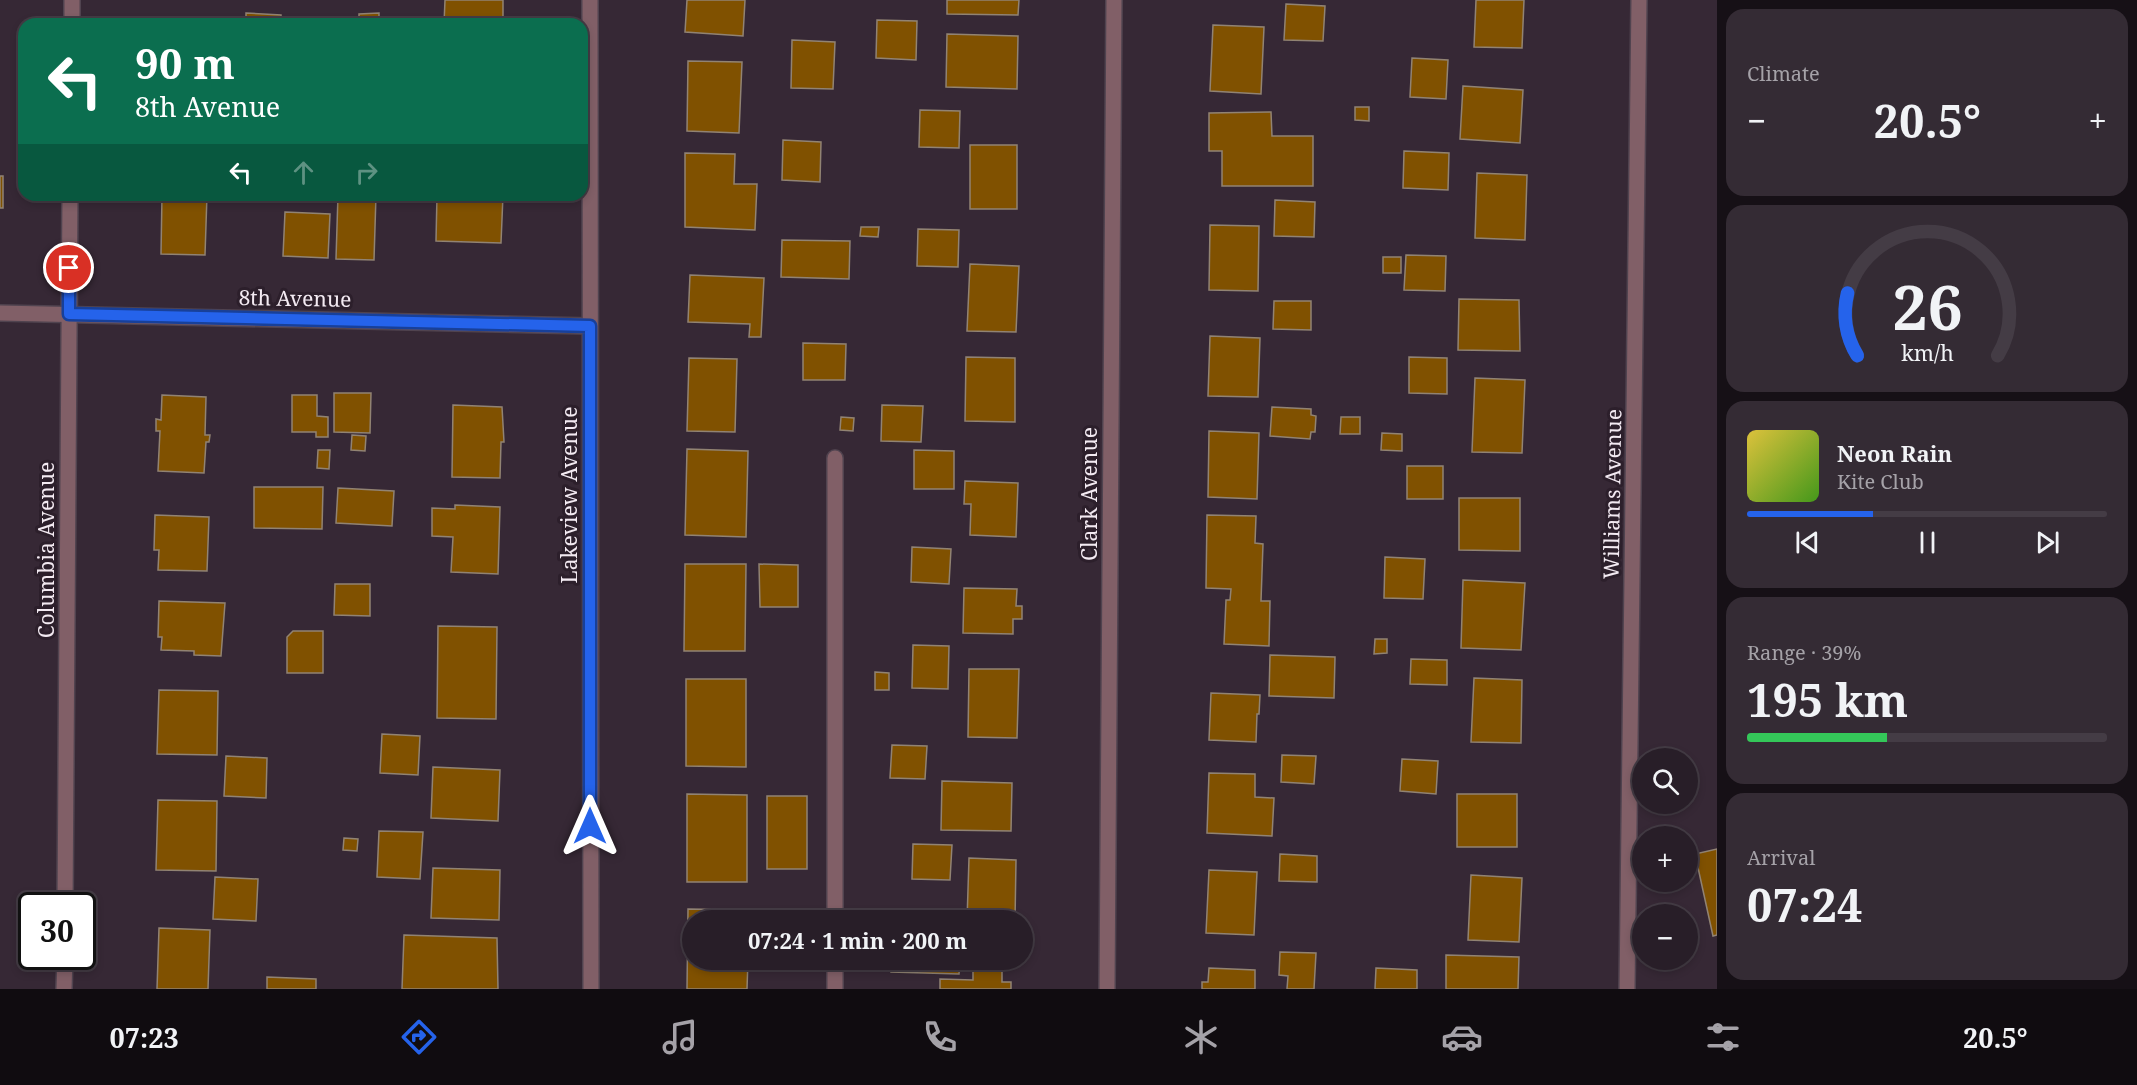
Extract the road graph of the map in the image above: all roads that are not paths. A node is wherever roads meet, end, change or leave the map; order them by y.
1 (72, 0) edge
2 (590, 0) edge
3 (1114, 0) edge
4 (1639, 0) edge
5 (72, 18) edge
6 (70, 201) edge
7 (0, 313) edge
8 (69, 314) junction
9 (590, 326) junction
10 (835, 458) dead end
11 (65, 892) edge
12 (835, 910) edge
13 (65, 970) edge
14 (835, 970) edge
15 (64, 989) edge
16 (591, 989) edge
17 (835, 989) edge
18 (1107, 989) edge
19 (1627, 989) edge

1 - 5 street
2 - 9 street, Lakeview Avenue
3 - 18 street, Clark Avenue
4 - 19 street, Williams Avenue
6 - 8 street, Columbia Avenue
7 - 8 street, 8th Avenue
8 - 9 street, 8th Avenue
8 - 11 street, Columbia Avenue
9 - 16 street, Lakeview Avenue
10 - 12 street
13 - 15 street
14 - 17 street

